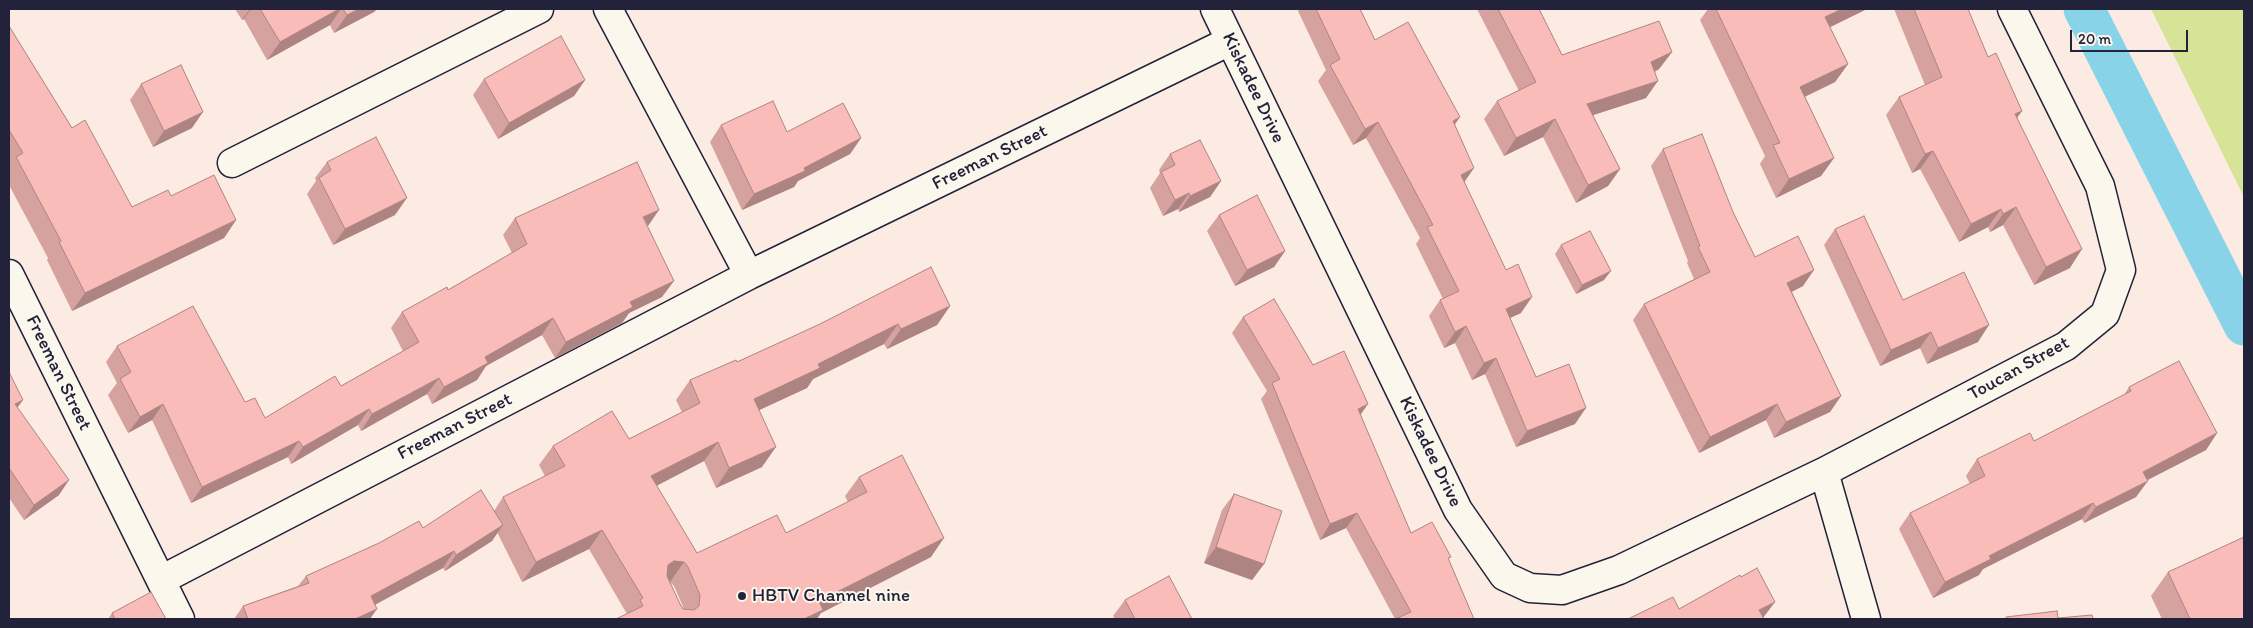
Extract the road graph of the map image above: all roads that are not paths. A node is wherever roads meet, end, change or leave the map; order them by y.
1 (539, 9) edge
2 (608, 9) edge
3 (1215, 9) edge
4 (2012, 9) edge
5 (1230, 41) junction
6 (232, 163) dead end
7 (9, 274) edge
8 (749, 275) junction
9 (1824, 472) junction
10 (161, 580) junction
11 (180, 619) edge
12 (1866, 619) edge

1 - 6 street
2 - 8 street
3 - 5 street, Kiskadee Drive
4 - 9 street, Toucan Street
5 - 8 street, Freeman Street
5 - 9 street, Kiskadee Drive
7 - 10 street, Freeman Street
8 - 10 street, Freeman Street
9 - 12 street
10 - 11 street, Freeman Street

